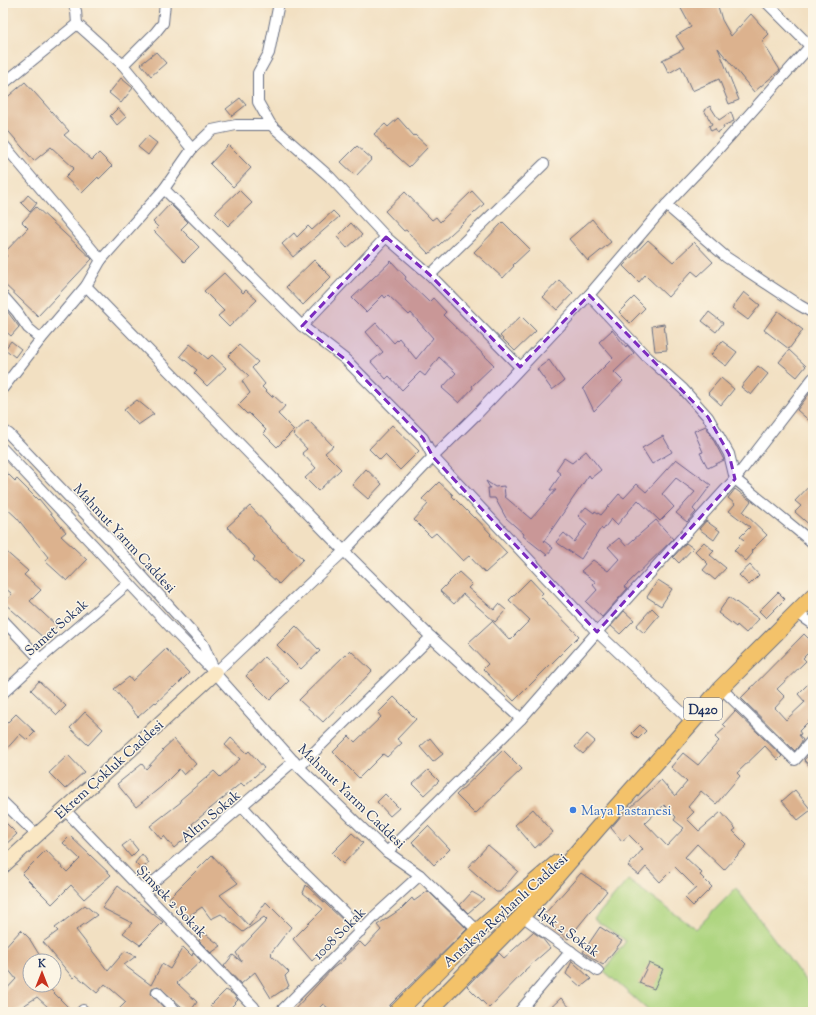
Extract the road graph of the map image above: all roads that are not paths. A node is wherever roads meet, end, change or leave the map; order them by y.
1 (73, 3) edge
2 (165, 3) edge
3 (279, 3) edge
4 (767, 3) edge
5 (77, 24) junction
6 (812, 46) edge
7 (123, 66) junction
8 (3, 84) edge
9 (271, 125) junction
10 (192, 149) junction
11 (5, 151) edge
12 (544, 164) dead end
13 (164, 189) junction
14 (666, 205) junction
15 (386, 237) junction
16 (101, 260) junction
17 (430, 275) junction
18 (86, 286) junction
19 (589, 295) junction
20 (3, 296) edge
21 (813, 313) edge
22 (302, 326) junction
23 (41, 339) junction
24 (520, 367) junction
25 (813, 378) edge
26 (3, 388) edge
27 (3, 430) edge
28 (3, 449) edge
29 (433, 457) junction
30 (735, 479) junction
31 (813, 543) edge
32 (344, 551) junction
33 (129, 583) junction
34 (813, 596) edge
35 (797, 613) junction
36 (3, 620) edge
37 (813, 624) edge
38 (597, 632) junction
39 (431, 637) junction
40 (40, 659) junction
41 (215, 673) junction
42 (721, 688) junction
43 (3, 693) edge
44 (521, 719) junction
45 (692, 722) junction
46 (813, 739) edge
47 (296, 764) junction
48 (3, 802) edge
49 (243, 807) junction
50 (65, 810) junction
51 (598, 828) junction
52 (37, 835) junction
53 (387, 852) junction
54 (3, 866) edge
55 (420, 875) junction
56 (143, 891) junction
57 (522, 916) junction
58 (361, 931) junction
59 (478, 931) junction
60 (571, 951) junction
61 (598, 971) dead end
62 (157, 992) dead end
63 (177, 1012) edge
64 (257, 1012) edge
65 (280, 1012) edge
66 (397, 1012) edge
67 (428, 1012) edge
68 (519, 1012) edge

1 - 5 street
2 - 7 street
3 - 9 street
4 - 6 street
5 - 7 street
5 - 8 street
6 - 14 street
7 - 10 street
9 - 10 street
9 - 15 street
10 - 13 street
11 - 16 street
12 - 17 street
13 - 16 street
13 - 22 street
14 - 19 street
14 - 21 street
15 - 17 street
15 - 22 street
16 - 18 street
17 - 24 street
18 - 23 street
18 - 32 street
19 - 24 street
19 - 30 street
20 - 23 street
22 - 29 street
23 - 26 street
24 - 29 street
25 - 30 street
27 - 41 street, Mahmut Yarım Caddesi
28 - 33 street, Mahmut Yarım Caddesi
29 - 32 street
29 - 38 street
30 - 31 street
30 - 38 street
32 - 39 street
32 - 41 street
33 - 40 street, Samet Sokak
33 - 41 street, Mahmut Yarım Caddesi
34 - 35 main road, Antakya-Reyhanlı Caddesi / D420
35 - 37 street
35 - 42 main road, Antakya-Reyhanlı Caddesi / D420
36 - 40 street
38 - 44 street
38 - 45 street
39 - 44 street
39 - 47 street, Altın Sokak
40 - 43 street, Samet Sokak
41 - 47 street, Mahmut Yarım Caddesi
41 - 50 street, Ekrem Çokluk Caddesi
42 - 45 main road, Antakya-Reyhanlı Caddesi / D420
42 - 46 street
44 - 53 street
45 - 51 main road, Antakya-Reyhanlı Caddesi / D420
47 - 49 street, Altın Sokak
47 - 53 street, Mahmut Yarım Caddesi
48 - 52 street
49 - 56 street, Altın Sokak
49 - 58 street
50 - 52 street, Ekrem Çokluk Caddesi
50 - 56 street, Şimşek 2 Sokak
51 - 57 main road, Antakya-Reyhanlı Caddesi / D420
51 - 59 main road, Antakya-Reyhanlı Caddesi / D420
52 - 54 street, Ekrem Çokluk Caddesi
53 - 55 street, Mahmut Yarım Caddesi
55 - 58 street, 1008 Sokak
55 - 59 street, Mahmut Yarım Caddesi
56 - 64 street, Şimşek 2 Sokak
57 - 60 street, Işık 2 Sokak
57 - 67 main road, Antakya-Reyhanlı Caddesi / D420
58 - 65 street, 1008 Sokak
59 - 66 main road, Antakya-Reyhanlı Caddesi / D420
60 - 61 street, Işık 2 Sokak
60 - 68 street
62 - 63 street

